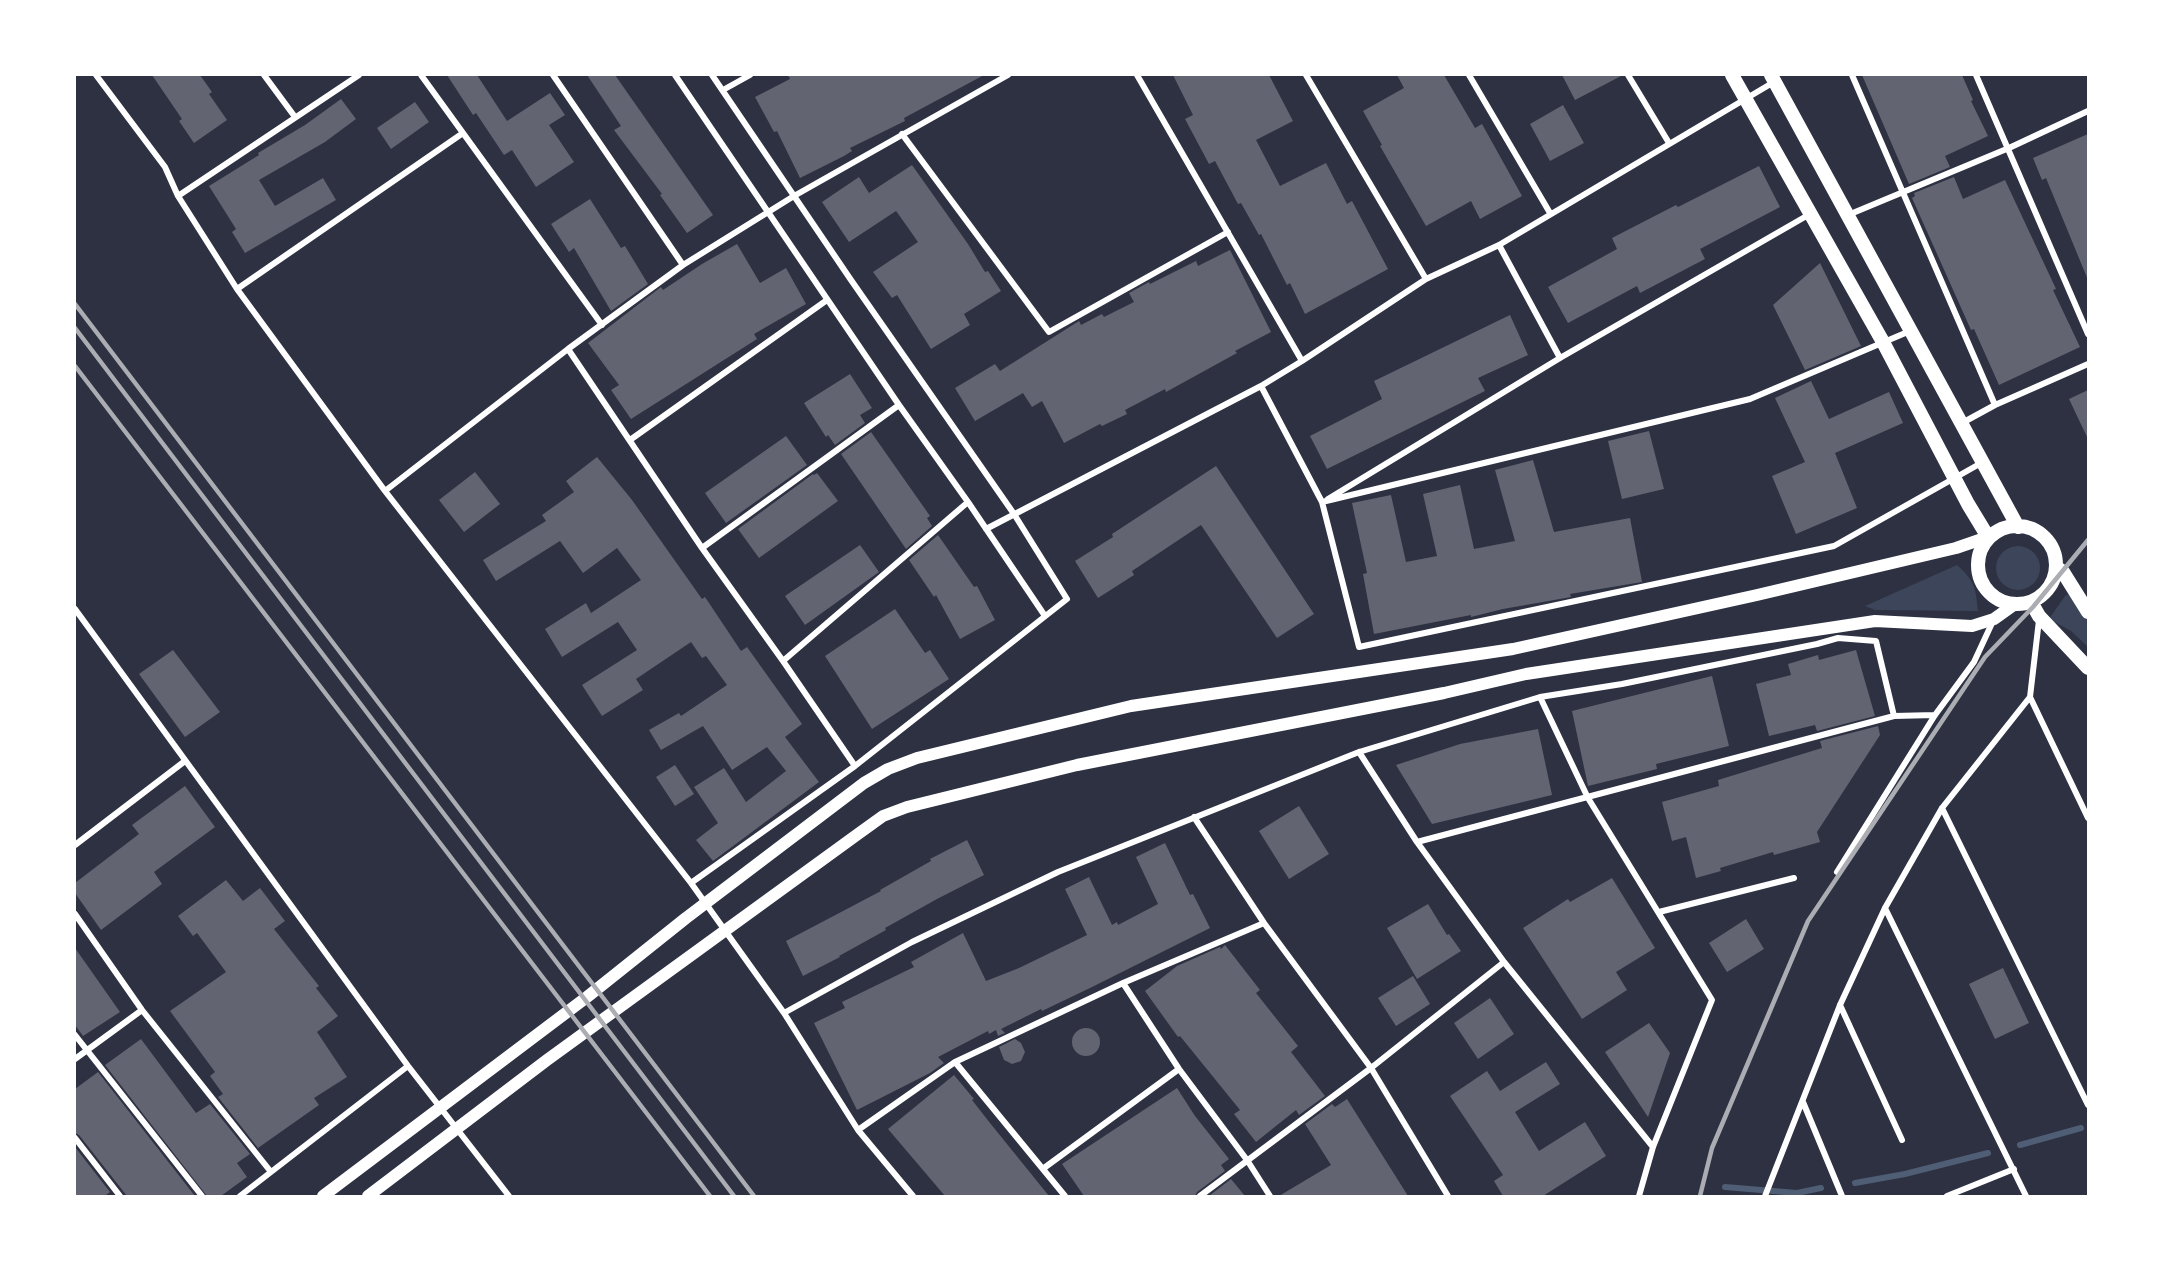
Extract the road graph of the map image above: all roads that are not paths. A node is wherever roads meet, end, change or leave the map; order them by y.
1 (96, 75) edge
2 (264, 75) edge
3 (359, 75) edge
4 (421, 75) edge
5 (553, 75) edge
6 (675, 75) edge
7 (712, 75) edge
8 (750, 75) edge
9 (1008, 75) edge
10 (1137, 75) edge
11 (1306, 75) edge
12 (1469, 75) edge
13 (1628, 75) edge
14 (1732, 75) edge
15 (1852, 75) edge
16 (1976, 75) edge
17 (1773, 79) edge
18 (723, 90) junction
19 (1745, 98) junction
20 (2088, 111) edge
21 (295, 117) junction
22 (463, 133) junction
23 (902, 134) junction
24 (1669, 143) junction
25 (2009, 148) junction
26 (1902, 194) junction
27 (178, 196) junction
28 (794, 196) junction
29 (768, 212) junction
30 (1550, 213) junction
31 (1810, 214) junction
32 (1848, 215) junction
33 (1228, 232) junction
34 (1499, 245) junction
35 (683, 265) junction
36 (1426, 279) junction
37 (237, 289) junction
38 (827, 300) junction
39 (602, 325) junction
40 (1911, 330) junction
41 (2088, 334) edge
42 (1883, 342) junction
43 (568, 348) junction
44 (1560, 358) junction
45 (1302, 361) junction
46 (2088, 364) edge
47 (1261, 386) junction
48 (899, 405) junction
49 (1995, 405) junction
50 (1962, 423) junction
51 (630, 441) junction
52 (1983, 462) junction
53 (1956, 479) junction
54 (385, 490) junction
55 (968, 502) junction
56 (1322, 502) junction
57 (1014, 514) junction
58 (2018, 527) junction
59 (986, 529) junction
60 (1988, 537) junction
61 (702, 548) junction
62 (2056, 567) junction
63 (2031, 602) junction
64 (2015, 604) junction
65 (75, 609) edge
66 (2088, 612) edge
67 (1045, 616) junction
68 (2039, 616) junction
69 (1994, 619) junction
70 (783, 661) junction
71 (2088, 668) edge
72 (1540, 697) junction
73 (2030, 697) junction
74 (1935, 715) junction
75 (1894, 716) junction
76 (1359, 752) junction
77 (185, 761) junction
78 (855, 766) junction
79 (1588, 798) junction
80 (1942, 808) junction
81 (1194, 817) junction
82 (2088, 818) edge
83 (1418, 842) junction
84 (75, 845) edge
85 (1837, 872) dead end
86 (1794, 878) dead end
87 (692, 883) junction
88 (1886, 908) junction
89 (1659, 912) junction
90 (75, 914) edge
91 (1264, 923) junction
92 (1504, 962) junction
93 (1123, 983) junction
94 (1840, 1005) junction
95 (142, 1010) junction
96 (784, 1013) junction
97 (75, 1035) edge
98 (87, 1051) junction
99 (75, 1059) edge
100 (955, 1062) junction
101 (408, 1066) junction
102 (1371, 1068) junction
103 (1179, 1069) junction
104 (1803, 1102) junction
105 (2088, 1105) edge
106 (858, 1130) junction
107 (75, 1138) edge
108 (1902, 1140) dead end
109 (1653, 1147) junction
110 (1247, 1160) junction
111 (1044, 1168) junction
112 (2014, 1169) junction
113 (271, 1172) junction
114 (120, 1196) edge
115 (202, 1196) edge
116 (240, 1196) edge
117 (323, 1196) edge
118 (368, 1196) edge
119 (509, 1196) edge
120 (913, 1196) edge
121 (1065, 1196) edge
122 (1200, 1196) edge
123 (1270, 1196) edge
124 (1448, 1196) edge
125 (1639, 1196) edge
126 (1765, 1196) edge
127 (1842, 1196) edge
128 (1947, 1196) edge
129 (2026, 1196) edge

1 - 27 street
2 - 21 street
3 - 21 street
4 - 22 street
5 - 35 street
6 - 29 street
7 - 18 street
8 - 18 street
9 - 23 street
10 - 33 street
11 - 36 street
12 - 30 street
13 - 24 street
14 - 19 main road
15 - 26 street
16 - 25 street
17 - 19 street
17 - 32 main road
18 - 28 street
19 - 24 street
19 - 31 main road
20 - 25 street
21 - 27 street
22 - 37 street
22 - 39 street
23 - 28 street
23 - 33 street
24 - 30 street
25 - 26 street
25 - 41 street
26 - 32 street
26 - 49 street
27 - 37 street
28 - 29 street
28 - 57 street
29 - 35 street
29 - 38 street
30 - 34 street
31 - 42 main road
31 - 44 street
32 - 40 main road
33 - 45 street
34 - 36 street
34 - 44 street
35 - 39 street
36 - 45 street
37 - 54 street
38 - 48 street
38 - 51 street
39 - 43 street
40 - 42 street
40 - 50 main road
42 - 53 main road
42 - 56 street
43 - 51 street
43 - 54 street
44 - 56 street
45 - 47 street
46 - 49 street
47 - 56 street
47 - 57 street
48 - 55 street
48 - 61 street
49 - 50 street
50 - 52 main road
51 - 61 street
52 - 53 street
52 - 58 main road
53 - 56 street
53 - 60 main road
54 - 87 street
55 - 59 street
55 - 70 street
57 - 59 street
57 - 67 street
58 - 60 main road
58 - 62 main road
59 - 67 street
60 - 64 main road
60 - 117 main road
61 - 70 street
62 - 63 main road
62 - 66 main road
63 - 64 main road
63 - 68 main road
64 - 69 main road
65 - 77 street
67 - 78 street
68 - 71 main road
68 - 73 street
69 - 74 street
69 - 118 main road
70 - 78 street
72 - 75 street
72 - 76 street
72 - 79 street
73 - 80 street
73 - 82 street
74 - 75 street
74 - 85 street
75 - 79 street
76 - 81 street
76 - 83 street
77 - 84 street
77 - 101 street
78 - 87 street
79 - 83 street
79 - 89 street
80 - 88 street
80 - 105 street
81 - 91 street
81 - 96 street
83 - 92 street
86 - 89 street
87 - 96 street
88 - 94 street
88 - 112 street
89 - 109 street
90 - 95 street
91 - 93 street
91 - 102 street
92 - 102 street
92 - 109 street
93 - 100 street
93 - 103 street
94 - 104 street
94 - 108 street
95 - 98 street
95 - 113 street
96 - 106 street
97 - 98 street
98 - 99 street
98 - 115 street
100 - 106 street
100 - 111 street
101 - 113 street
101 - 119 street
102 - 110 street
102 - 124 street
103 - 110 street
103 - 111 street
104 - 126 street
104 - 127 street
106 - 120 street
107 - 114 street
109 - 125 street
110 - 122 street
110 - 123 street
111 - 121 street
112 - 128 street
112 - 129 street
113 - 116 street

